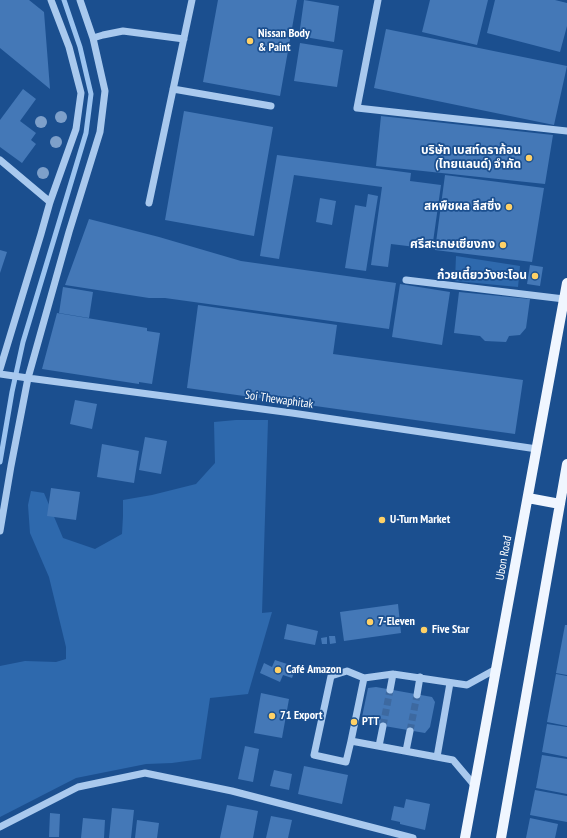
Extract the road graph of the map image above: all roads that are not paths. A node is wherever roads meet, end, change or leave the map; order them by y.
1 (51, 0) edge
2 (80, 0) edge
3 (192, 0) edge
4 (378, 0) edge
5 (93, 38) junction
6 (184, 39) junction
7 (174, 89) junction
8 (271, 106) dead end
9 (567, 131) edge
10 (0, 160) edge
11 (50, 202) junction
12 (149, 203) dead end
13 (406, 280) dead end
14 (567, 283) edge
15 (564, 299) junction
16 (0, 369) edge
17 (3, 374) edge
18 (28, 378) junction
19 (537, 449) junction
20 (567, 464) edge
21 (528, 498) junction
22 (563, 504) edge
23 (0, 531) edge
24 (496, 669) junction
25 (393, 674) junction
26 (420, 677) junction
27 (364, 678) junction
28 (450, 683) junction
29 (390, 690) tunnel mouth
30 (417, 695) tunnel mouth
31 (383, 726) tunnel mouth
32 (410, 731) tunnel mouth
33 (351, 741) junction
34 (379, 746) junction
35 (406, 751) junction
36 (437, 757) junction
37 (475, 786) junction
38 (0, 827) edge
39 (414, 838) edge
40 (465, 838) edge
41 (501, 838) edge

1 - 11 street
2 - 5 street
3 - 6 street
4 - 9 street
5 - 6 street
5 - 18 street
6 - 7 street
7 - 8 street
7 - 12 street
10 - 11 street
11 - 16 street
13 - 15 street
14 - 15 main road, Ubon Road
15 - 19 main road, Ubon Road
17 - 18 street, Soi Thewaphitak
18 - 19 street, Soi Thewaphitak
18 - 23 street
19 - 21 main road, Ubon Road
20 - 22 main road
21 - 22 main road
21 - 24 main road, Ubon Road
22 - 41 main road
24 - 28 street
24 - 37 main road, Ubon Road
25 - 26 street
25 - 27 street
25 - 29 street
26 - 28 street
26 - 30 street
27 - 33 street
27 - 33 street
28 - 36 street
31 - 34 street
32 - 35 street
33 - 34 street
34 - 35 street
35 - 36 street
36 - 37 street
37 - 40 main road, Ubon Road
38 - 39 street

